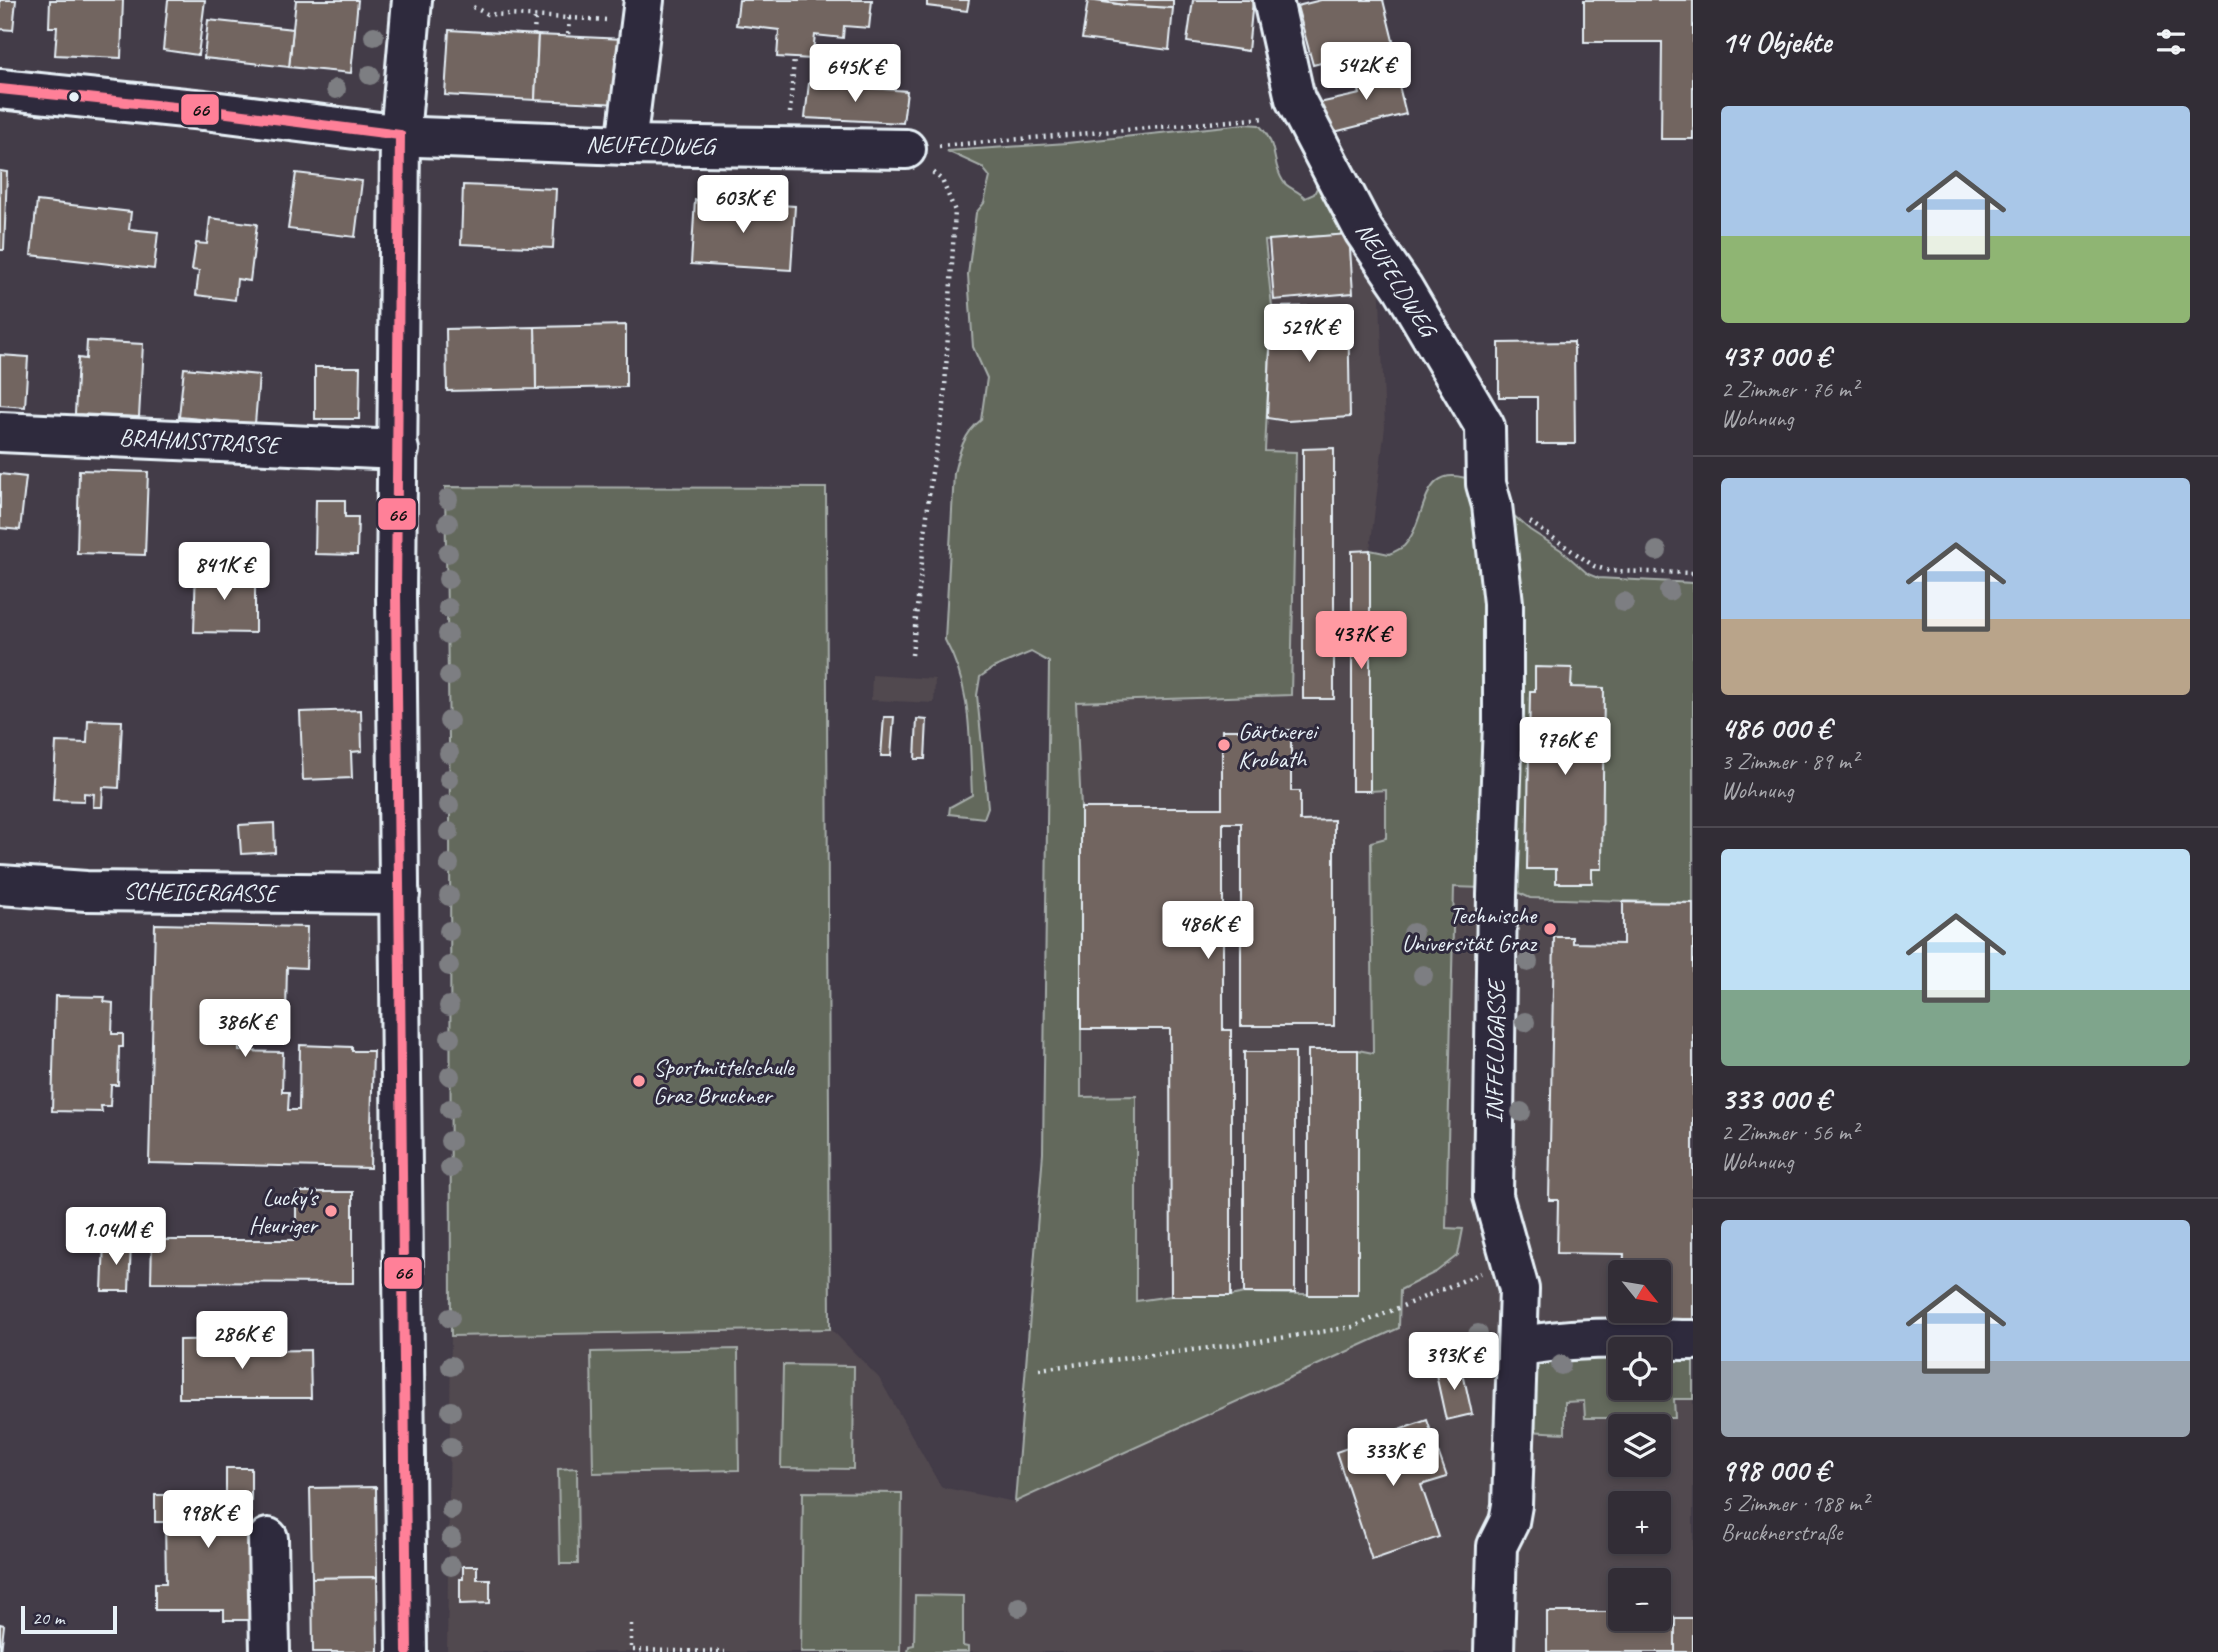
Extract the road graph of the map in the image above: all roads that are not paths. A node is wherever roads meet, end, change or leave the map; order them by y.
1 (412, 0) edge
2 (644, 0) edge
3 (665, 0) edge
4 (1273, 0) edge
5 (658, 59) dead end
6 (0, 89) edge
7 (400, 135) junction
8 (626, 145) junction
9 (905, 149) road end
10 (0, 432) edge
11 (398, 450) junction
12 (1485, 461) joint
13 (0, 885) edge
14 (400, 894) junction
15 (1693, 1339) edge
16 (1518, 1347) junction
17 (268, 1538) dead end
18 (270, 1652) edge
19 (407, 1652) edge
20 (1494, 1652) edge

1 - 7 street
2 - 8 street
3 - 5 street
4 - 12 street, NEUFELDWEG
6 - 7 street, NEUFELDWEG
7 - 8 street, NEUFELDWEG
7 - 11 street
8 - 9 street, NEUFELDWEG
10 - 11 street, BRAHMSSTRASSE
11 - 14 street
12 - 16 street, INFFELDGASSE
13 - 14 street, SCHEIGERGASSE
14 - 19 street
15 - 16 street
16 - 20 street, INFFELDGASSE
17 - 18 street

